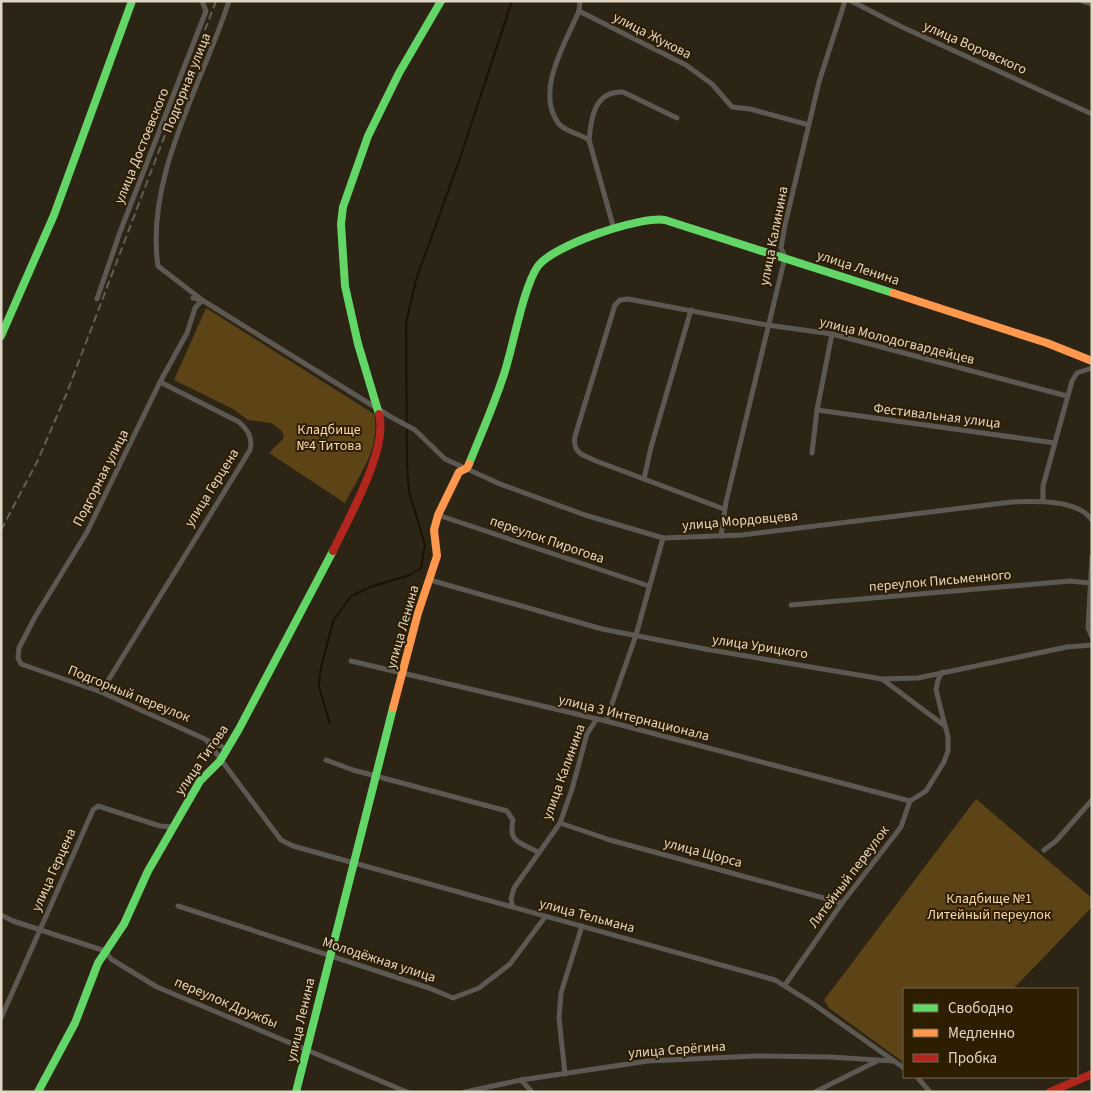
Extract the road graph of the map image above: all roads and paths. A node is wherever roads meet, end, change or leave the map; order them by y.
1 (132, 1) edge
2 (202, 1) edge
3 (229, 1) edge
4 (441, 1) edge
5 (580, 1) edge
6 (846, 1) edge
7 (851, 1) edge
8 (1082, 1) edge
9 (1092, 4) edge
10 (579, 11) junction
11 (1092, 114) edge
12 (677, 118) dead end
13 (809, 125) junction
14 (590, 140) junction
15 (614, 229) junction
16 (785, 257) junction
17 (193, 298) dead end
18 (97, 299) dead end
19 (202, 300) junction
20 (691, 310) junction
21 (768, 325) junction
22 (832, 334) junction
23 (1, 336) edge
24 (1092, 361) edge
25 (1092, 368) edge
26 (160, 382) junction
27 (1067, 396) junction
28 (380, 410) junction
29 (817, 410) junction
30 (391, 418) junction
31 (382, 422) junction
32 (1055, 443) junction
33 (812, 453) dead end
34 (467, 468) junction
35 (644, 479) junction
36 (1043, 501) junction
37 (724, 509) junction
38 (438, 516) junction
39 (1092, 520) edge
40 (721, 536) junction
41 (663, 538) junction
42 (1092, 556) edge
43 (430, 580) junction
44 (1090, 583) edge
45 (649, 586) junction
46 (790, 605) dead end
47 (636, 635) junction
48 (1092, 637) edge
49 (1092, 645) edge
50 (352, 661) dead end
51 (21, 664) joint
52 (403, 672) junction
53 (942, 672) junction
54 (882, 679) junction
55 (100, 692) junction
56 (596, 720) junction
57 (606, 721) junction
58 (945, 726) junction
59 (204, 738) junction
60 (227, 750) junction
61 (220, 760) junction
62 (326, 760) dead end
63 (375, 776) junction
64 (1092, 800) edge
65 (910, 801) junction
66 (560, 823) junction
67 (173, 827) junction
68 (1044, 850) dead end
69 (538, 852) junction
70 (352, 863) junction
71 (842, 903) junction
72 (178, 906) dead end
73 (513, 907) junction
74 (1, 915) edge
75 (545, 917) junction
76 (582, 926) junction
77 (40, 929) junction
78 (105, 951) junction
79 (329, 956) junction
80 (785, 985) junction
81 (1, 1018) edge
82 (308, 1049) junction
83 (878, 1060) junction
84 (894, 1062) junction
85 (903, 1067) edge
86 (565, 1074) junction
87 (1092, 1074) edge
88 (918, 1078) edge
89 (521, 1080) junction
90 (472, 1091) edge
91 (38, 1092) edge
92 (296, 1092) edge
93 (407, 1092) edge
94 (465, 1092) edge
95 (532, 1092) edge
96 (815, 1092) edge
97 (930, 1092) edge
98 (1050, 1092) edge

1 - 23 street
2 - 18 street, улица Достоевского
3 - 19 street, Подгорная улица
4 - 28 street, улица Титова
5 - 10 street
6 - 13 street, улица Калинина
7 - 11 street, улица Воровского
8 - 9 street
10 - 13 street, улица Жукова
10 - 14 street
12 - 14 street
13 - 16 street, улица Калинина
14 - 15 street
15 - 16 street, улица Ленина
15 - 34 street, улица Ленина
16 - 21 street, улица Калинина
16 - 24 street, улица Ленина
17 - 19 street, Подгорная улица
19 - 26 street, Подгорная улица
19 - 28 street, Подгорная улица
20 - 21 street, улица Молодогвардейцев
20 - 35 street
20 - 35 street, улица Молодогвардейцев
21 - 22 street, улица Молодогвардейцев
21 - 37 street, улица Калинина
22 - 27 street, улица Молодогвардейцев
22 - 29 street
25 - 27 street
26 - 51 street, Подгорная улица
26 - 55 street, улица Герцена
27 - 32 street
28 - 30 street, улица Мордовцева
28 - 31 street, улица Титова
29 - 32 street, Фестивальная улица
29 - 33 street
30 - 31 street
30 - 34 street, улица Мордовцева
31 - 60 street, улица Титова
32 - 36 street
34 - 38 street, улица Ленина
34 - 41 street, улица Мордовцева
35 - 37 street, улица Молодогвардейцев
36 - 39 street, улица Мордовцева
36 - 40 street, улица Мордовцева
37 - 40 street, улица Калинина
38 - 43 street, улица Ленина
38 - 45 street, переулок Пирогова
40 - 41 street, улица Мордовцева
41 - 45 street, улица Калинина
42 - 44 street
43 - 47 street, улица Урицкого
43 - 52 street, улица Ленина
44 - 46 street, переулок Письменного
44 - 48 street
45 - 47 street, улица Калинина
47 - 54 street, улица Урицкого
47 - 57 street, улица Калинина
49 - 53 street, улица Урицкого
50 - 52 street, улица 3 Интернационала
51 - 55 street, Подгорный переулок
52 - 56 street, улица 3 Интернационала
52 - 63 street, улица Ленина
53 - 54 street, улица Урицкого
53 - 58 street
54 - 58 street
55 - 59 street, Подгорный переулок
56 - 57 street, улица 3 Интернационала
56 - 66 street, улица Калинина
57 - 65 street, улица 3 Интернационала
58 - 65 street
59 - 60 street, Подгорный переулок
59 - 61 street, улица Тельмана
60 - 61 street, улица Титова
61 - 67 street, улица Титова
61 - 70 street, улица Тельмана
62 - 63 street
63 - 69 street
63 - 70 street, улица Ленина
64 - 68 street
65 - 71 street, Литейный переулок
66 - 69 street, улица Калинина
66 - 71 street, улица Щорса
67 - 77 street, улица Герцена
67 - 78 street, улица Титова
69 - 73 street, улица Калинина
70 - 73 street, улица Тельмана
70 - 79 street, улица Ленина
71 - 80 street, Литейный переулок
72 - 79 street, Молодёжная улица
73 - 75 street, улица Тельмана
74 - 77 street
75 - 76 street, улица Тельмана
75 - 79 street, Молодёжная улица
76 - 80 street, улица Тельмана
76 - 86 street
77 - 78 street, переулок Дружбы
77 - 81 street, улица Герцена
78 - 82 street, переулок Дружбы
78 - 91 street, улица Титова
79 - 82 street, улица Ленина
80 - 84 street, улица Тельмана
82 - 92 street, улица Ленина
82 - 93 street, переулок Дружбы
83 - 84 street, улица Серёгина
83 - 86 street, улица Серёгина
83 - 96 street
84 - 85 street, улица Тельмана
86 - 89 street, улица Серёгина
87 - 98 street
88 - 97 street
89 - 90 street, улица Серёгина
89 - 95 street
90 - 94 street, улица Серёгина

